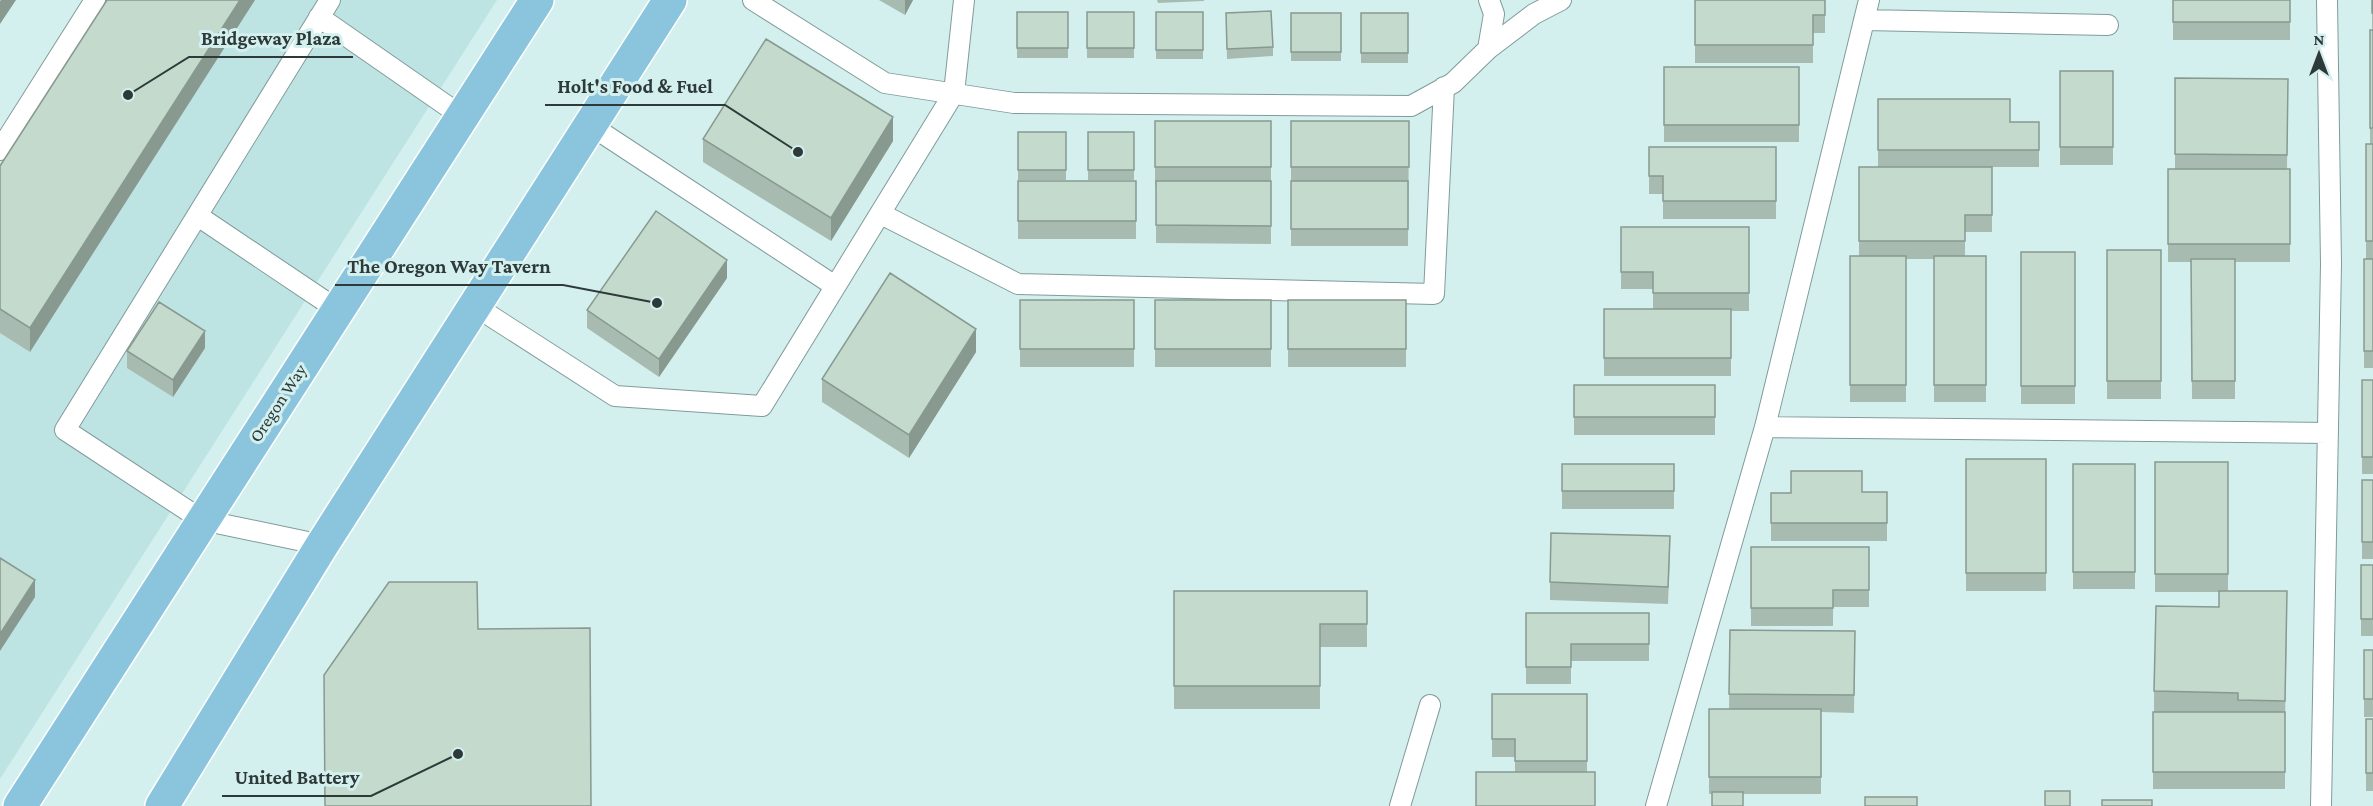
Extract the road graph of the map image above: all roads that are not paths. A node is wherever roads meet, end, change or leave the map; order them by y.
1 (95, 0) edge
2 (330, 0) edge
3 (537, 0) edge
4 (670, 0) edge
5 (753, 0) edge
6 (964, 0) edge
7 (1489, 0) edge
8 (1561, 0) edge
9 (1869, 0) edge
10 (2327, 0) edge
11 (320, 17) junction
12 (1864, 20) junction
13 (2108, 25) dead end
14 (1488, 49) junction
15 (1444, 87) junction
16 (954, 93) junction
17 (463, 117) junction
18 (590, 125) junction
19 (0, 150) edge
20 (880, 214) junction
21 (198, 216) junction
22 (836, 286) junction
23 (475, 306) junction
24 (339, 310) junction
25 (1765, 427) junction
26 (2328, 433) junction
27 (202, 520) junction
28 (322, 545) junction
29 (1430, 705) dead end
30 (20, 806) edge
31 (162, 806) edge
32 (1400, 806) edge
33 (1656, 806) edge
34 (2321, 806) edge

1 - 19 lane
2 - 11 lane
3 - 17 main road, Oregon Way
4 - 18 main road
5 - 16 lane
6 - 16 lane
7 - 14 lane
8 - 14 lane
9 - 12 lane
10 - 26 lane
11 - 17 lane
11 - 21 lane
12 - 13 lane
12 - 25 lane
14 - 15 lane
15 - 16 lane
15 - 20 lane
16 - 20 lane
17 - 24 main road, Oregon Way
18 - 22 lane
18 - 23 main road
20 - 22 lane
21 - 24 lane
21 - 27 lane
22 - 23 lane
23 - 28 main road
24 - 27 main road, Oregon Way
25 - 26 lane
25 - 33 lane
26 - 34 lane
27 - 28 lane
27 - 30 main road, Oregon Way
28 - 31 main road
29 - 32 lane

